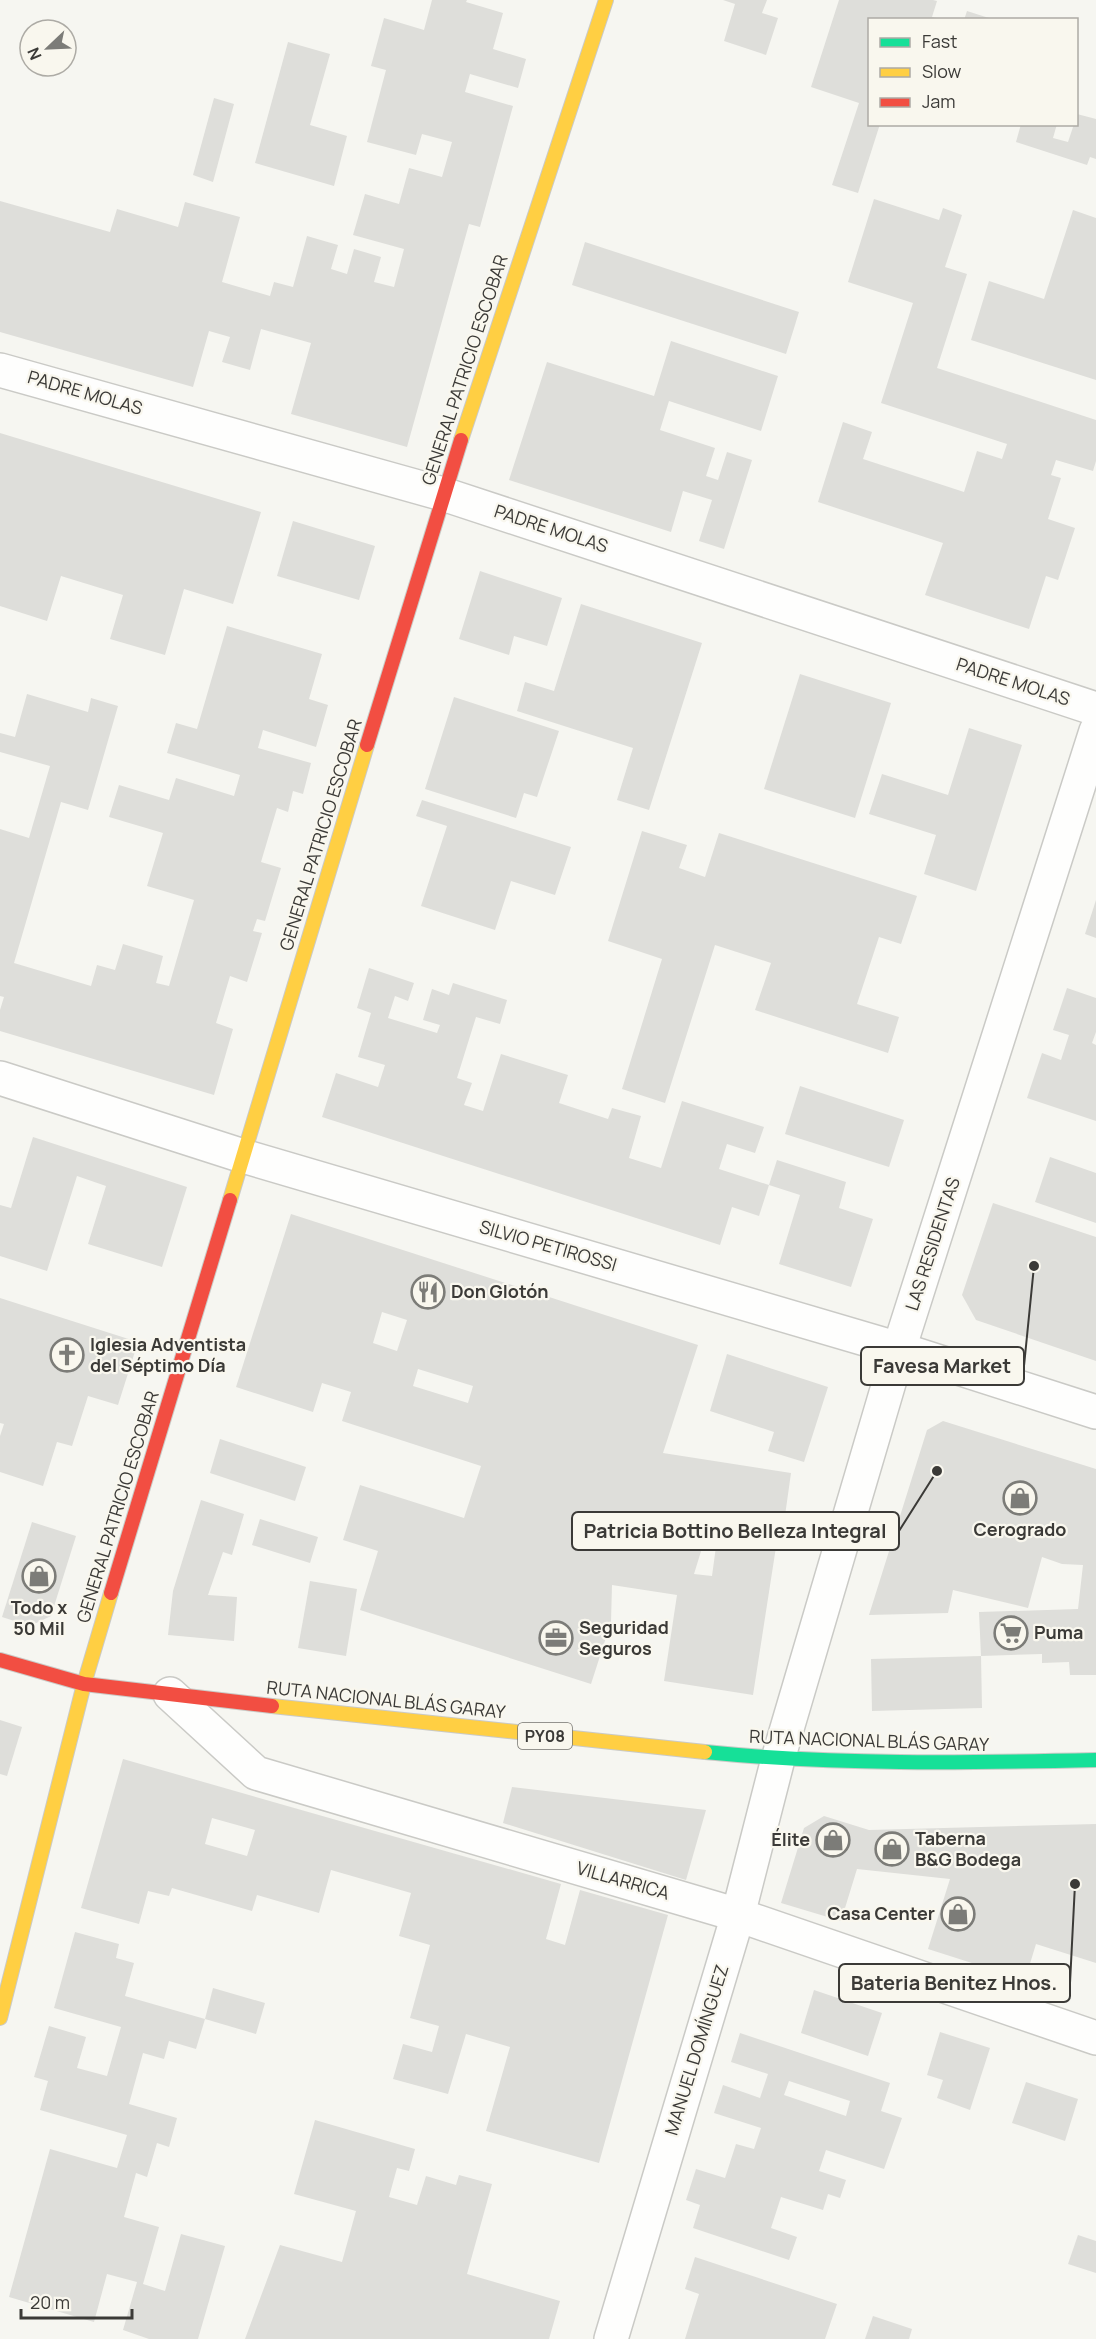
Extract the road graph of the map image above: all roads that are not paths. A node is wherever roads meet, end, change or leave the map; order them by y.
1 (606, 0) edge
2 (0, 370) edge
3 (443, 494) junction
4 (1096, 709) edge
5 (1096, 732) edge
6 (0, 1078) edge
7 (243, 1156) junction
8 (899, 1349) junction
9 (1096, 1412) edge
10 (0, 1660) edge
11 (84, 1684) junction
12 (170, 1694) junction
13 (778, 1759) junction
14 (1096, 1760) edge
15 (738, 1915) junction
16 (0, 2018) edge
17 (1096, 2038) edge
18 (611, 2339) edge

1 - 3 main road, GENERAL PATRICIO ESCOBAR
2 - 3 street, PADRE MOLAS
3 - 4 street, PADRE MOLAS
3 - 7 main road, GENERAL PATRICIO ESCOBAR
5 - 8 street, LAS RESIDENTAS
6 - 7 street, SILVIO PETIROSSI
7 - 8 street, SILVIO PETIROSSI
7 - 11 main road, GENERAL PATRICIO ESCOBAR
8 - 9 street, SILVIO PETIROSSI
8 - 13 street, LAS RESIDENTAS
10 - 11 main road, RUTA NACIONAL BLÁS GARAY / PY08
11 - 12 main road, RUTA NACIONAL BLÁS GARAY / PY08
11 - 16 main road, GENERAL PATRICIO ESCOBAR
12 - 13 main road, RUTA NACIONAL BLÁS GARAY / PY08
12 - 15 street, VILLARRICA
13 - 14 main road, RUTA NACIONAL BLÁS GARAY / PY08
13 - 15 street, MANUEL DOMÍNGUEZ
15 - 17 street, VILLARRICA
15 - 18 street, MANUEL DOMÍNGUEZ

